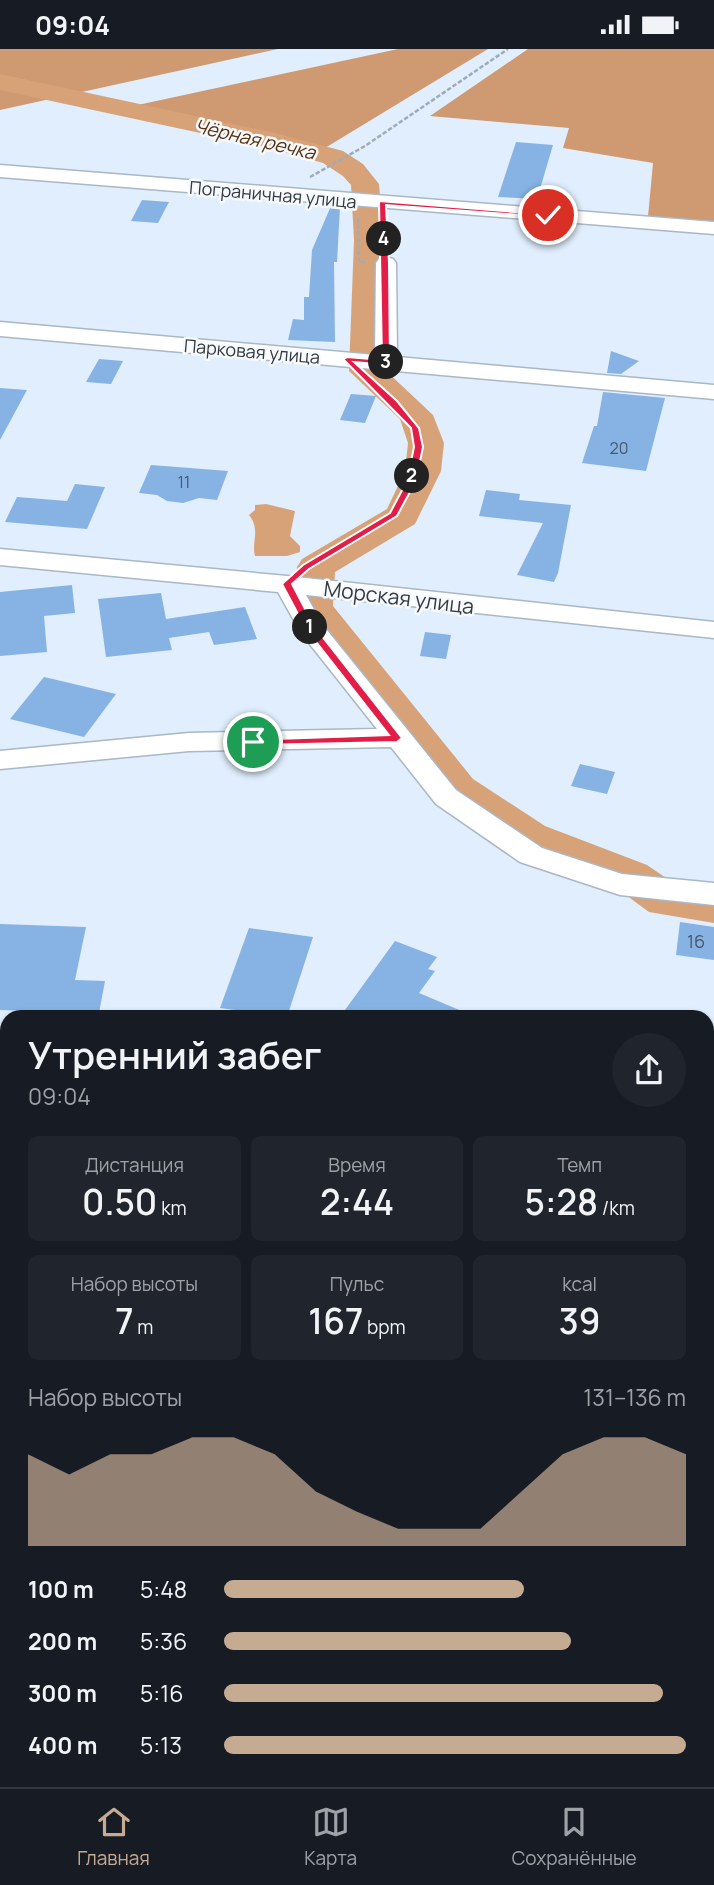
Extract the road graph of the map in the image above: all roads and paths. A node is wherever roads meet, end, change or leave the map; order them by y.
1 (508, 49) edge
2 (335, 163) dead end
3 (0, 171) edge
4 (369, 201) junction
5 (714, 228) edge
6 (362, 263) dead end
7 (386, 263) joint
8 (0, 329) edge
9 (349, 359) junction
10 (383, 362) junction
11 (714, 392) edge
12 (0, 557) edge
13 (291, 585) junction
14 (714, 630) edge
15 (397, 738) junction
16 (0, 760) edge
17 (714, 894) edge

1 - 2 path
3 - 4 street, Пограничная улица
4 - 5 street, Пограничная улица
4 - 6 path
4 - 7 path
7 - 10 street
8 - 9 street, Парковая улица
9 - 10 street, Парковая улица
9 - 13 path
10 - 11 street, Парковая улица
12 - 13 street, Морская улица
13 - 14 street, Морская улица
13 - 15 street
15 - 16 street
15 - 17 street

